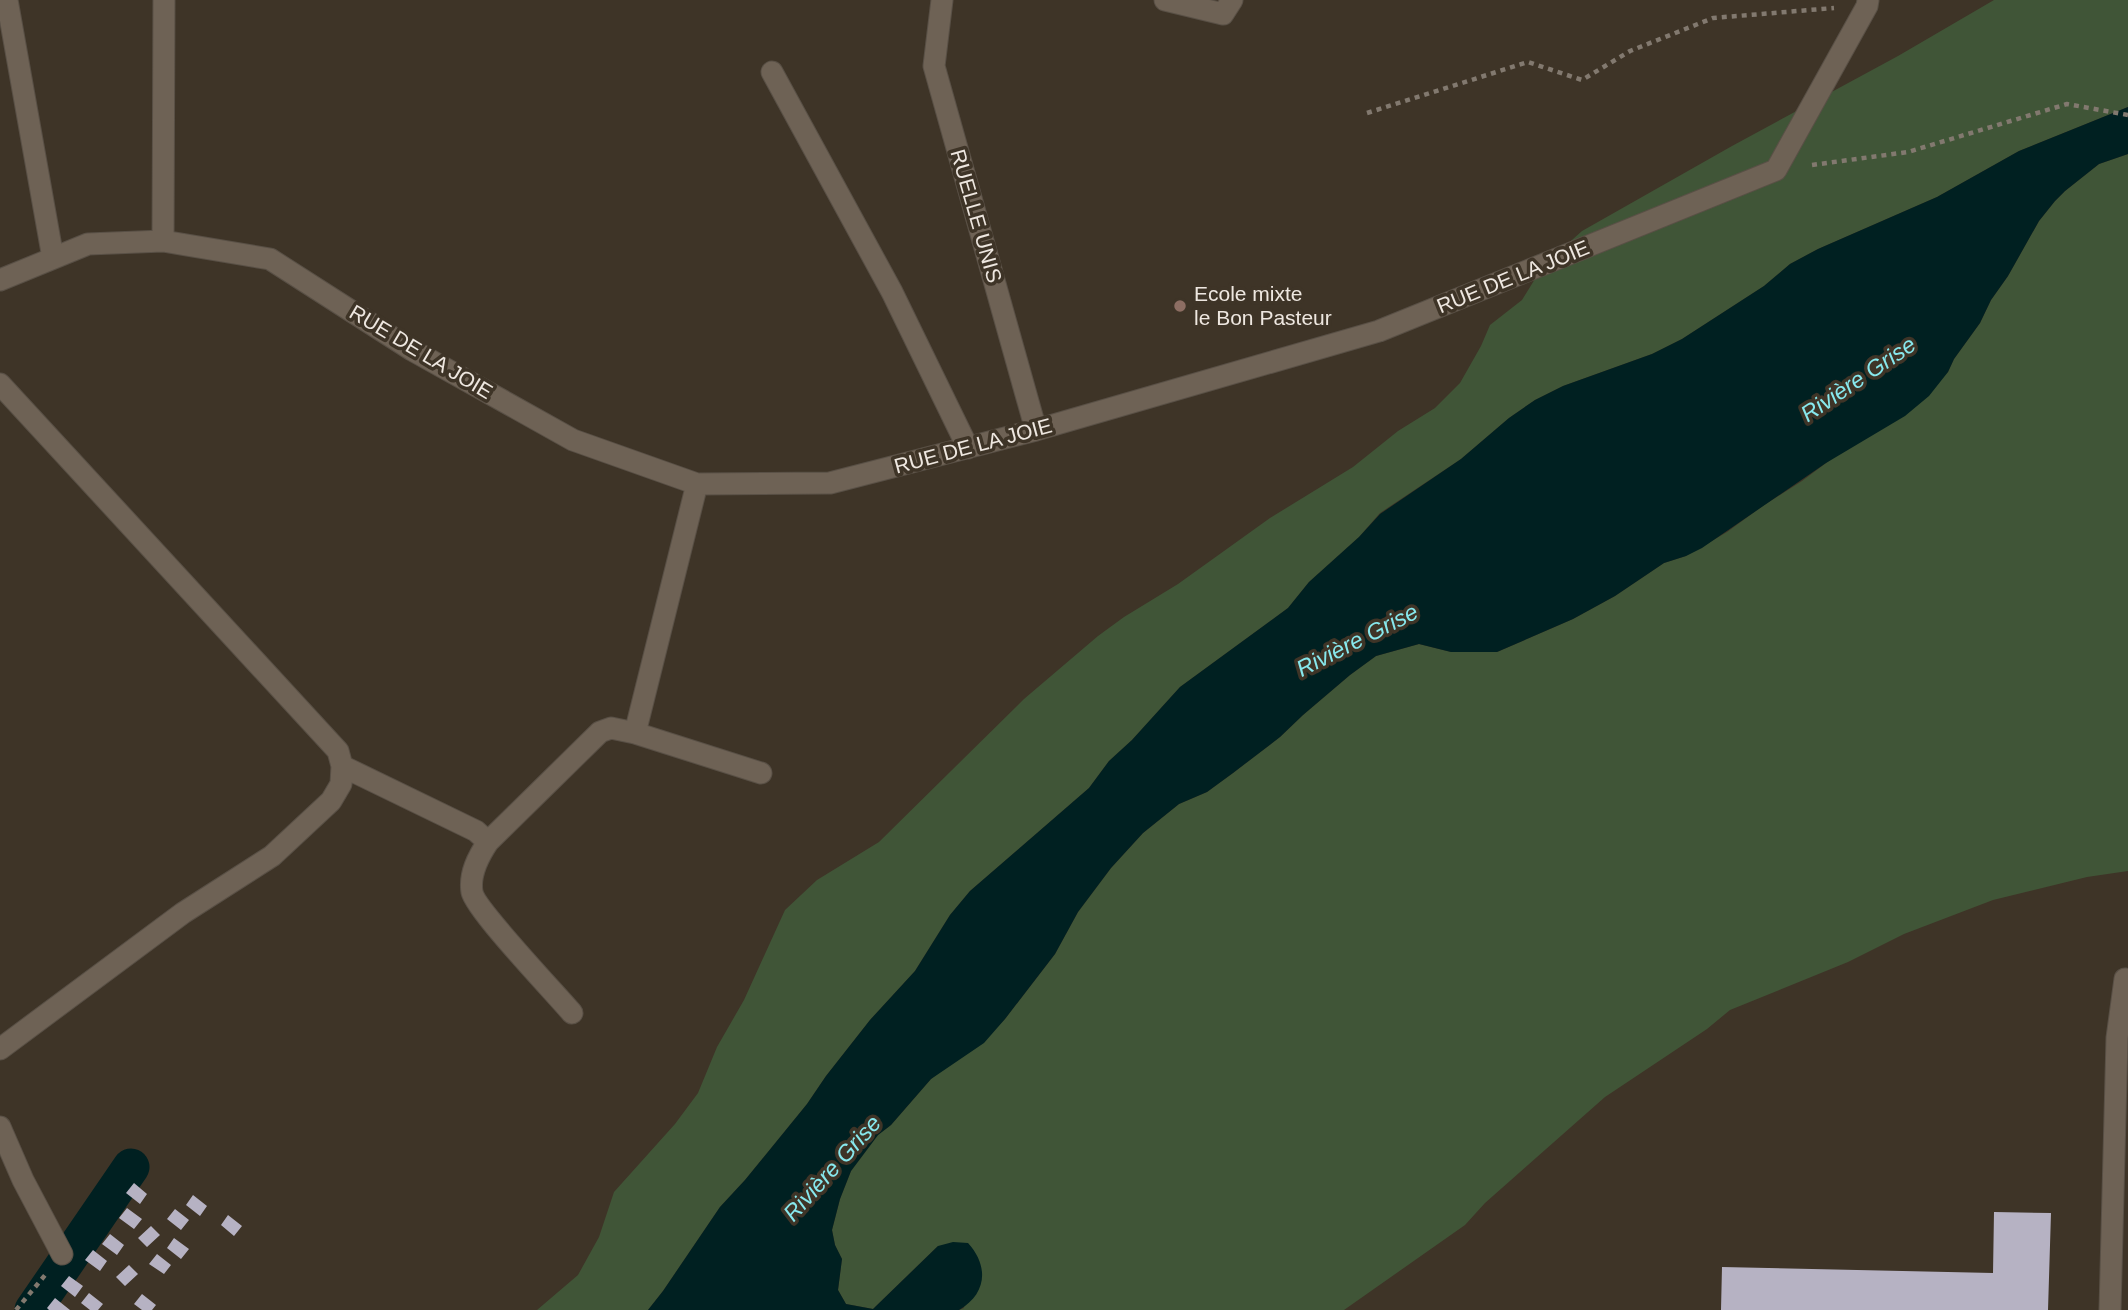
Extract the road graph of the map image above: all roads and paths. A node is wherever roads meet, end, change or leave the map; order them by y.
1 (7, 0) edge
2 (164, 0) edge
3 (942, 0) edge
4 (1165, 0) edge
5 (1232, 0) edge
6 (1867, 3) edge
7 (772, 72) dead end
8 (1367, 113) dead end
9 (2128, 115) edge
10 (1776, 170) junction
11 (163, 241) junction
12 (53, 258) junction
13 (0, 280) edge
14 (0, 384) edge
15 (1035, 430) junction
16 (968, 448) junction
17 (697, 484) junction
18 (635, 733) junction
19 (342, 766) junction
20 (761, 773) dead end
21 (488, 842) junction
22 (2125, 979) dead end
23 (572, 1013) dead end
24 (0, 1049) edge
25 (0, 1127) edge
26 (62, 1254) joint
27 (16, 1310) edge
28 (2110, 1310) edge

1 - 12 street
2 - 11 street
3 - 15 street, RUELLE UNIS
4 - 5 street
6 - 8 path
6 - 10 street
7 - 16 street
9 - 10 path
10 - 15 street, RUE DE LA JOIE
11 - 12 street, RUE DE LA JOIE
11 - 17 street, RUE DE LA JOIE
12 - 13 street, RUE DE LA JOIE
14 - 19 street
15 - 16 street, RUE DE LA JOIE
16 - 17 street, RUE DE LA JOIE
17 - 18 street
18 - 20 street
18 - 21 street
19 - 21 street
19 - 24 street
21 - 23 street
22 - 28 street
25 - 26 street
26 - 27 path

